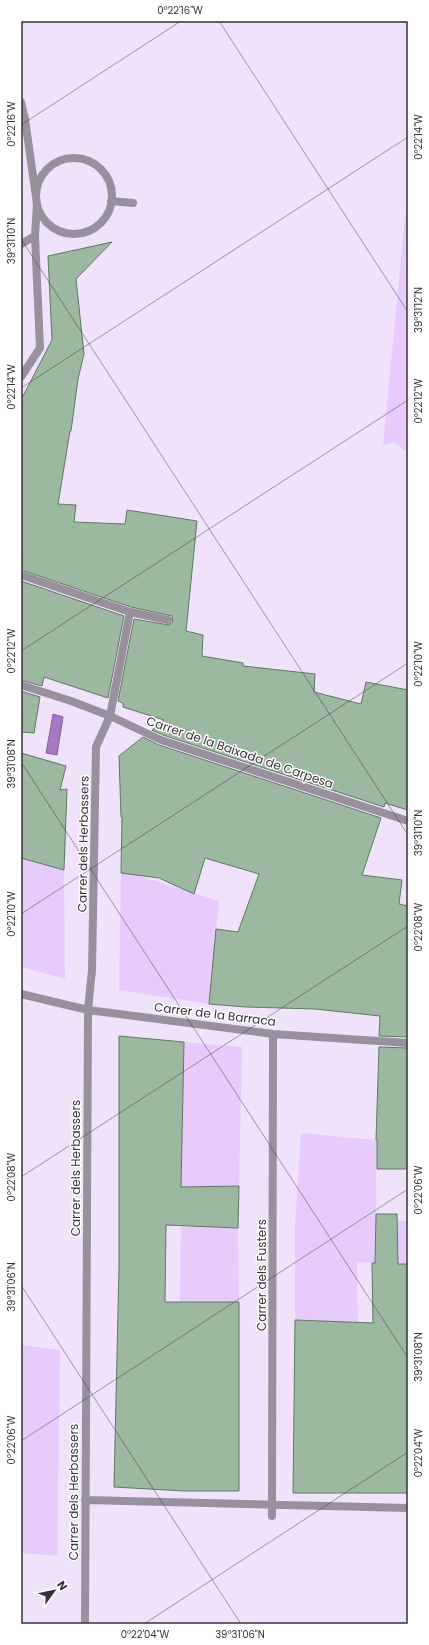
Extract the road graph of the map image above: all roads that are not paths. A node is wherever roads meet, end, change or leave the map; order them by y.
1 (21, 102) edge
2 (111, 201) junction
3 (133, 203) dead end
4 (37, 204) junction
5 (35, 236) junction
6 (21, 244) edge
7 (21, 377) edge
8 (21, 575) edge
9 (130, 612) junction
10 (168, 620) dead end
11 (21, 685) edge
12 (110, 716) junction
13 (408, 821) edge
14 (21, 994) edge
15 (88, 1010) junction
16 (273, 1034) junction
17 (408, 1043) edge
18 (85, 1500) junction
19 (272, 1505) junction
20 (408, 1508) edge
21 (272, 1516) dead end
22 (85, 1624) edge

1 - 4 street
2 - 3 street
2 - 4 street
2 - 4 street
4 - 5 street
5 - 6 street
5 - 7 street
8 - 9 street
9 - 10 street
9 - 12 street, Carrer dels Herbassers
11 - 12 street, Carrer de la Baixada de Carpesa
12 - 13 street, Carrer de la Baixada de Carpesa
12 - 15 street, Carrer dels Herbassers
14 - 15 street, Carrer de la Barraca
15 - 16 street, Carrer de la Barraca
15 - 18 street, Carrer dels Herbassers
16 - 17 street, Carrer de la Barraca
16 - 19 street, Carrer dels Fusters
18 - 19 street
18 - 22 street, Carrer dels Herbassers
19 - 20 street
19 - 21 street, Carrer dels Fusters

